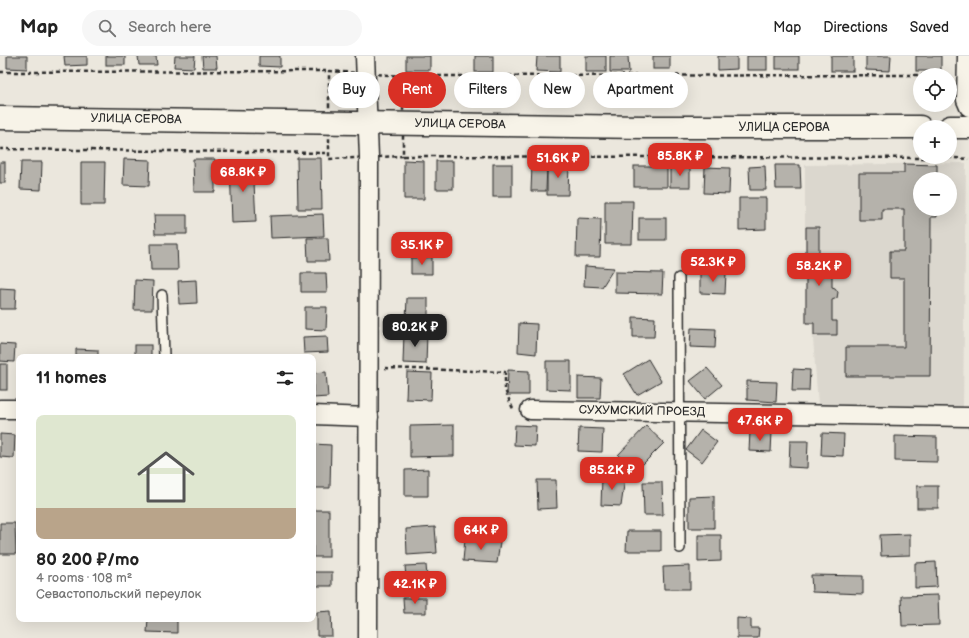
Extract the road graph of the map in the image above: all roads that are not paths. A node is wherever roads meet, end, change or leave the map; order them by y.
1 (365, 56) edge
2 (967, 56) edge
3 (969, 107) edge
4 (0, 118) edge
5 (366, 122) junction
6 (913, 127) edge
7 (957, 127) edge
8 (969, 127) edge
9 (678, 278) dead end
10 (162, 295) dead end
11 (164, 354) edge
12 (0, 409) edge
13 (16, 409) edge
14 (530, 410) road end
15 (679, 412) junction
16 (316, 416) edge
17 (370, 417) junction
18 (969, 417) edge
19 (680, 548) dead end
20 (368, 638) edge

1 - 5 street
2 - 3 street
4 - 5 main road, УЛИЦА СЕРОВА
5 - 6 main road, УЛИЦА СЕРОВА
5 - 17 street
7 - 8 main road
9 - 15 lane
10 - 11 lane
12 - 13 street
14 - 15 street, СУХУМСКИЙ ПРОЕЗД
15 - 18 street, СУХУМСКИЙ ПРОЕЗД
15 - 19 lane
16 - 17 street
17 - 20 street

